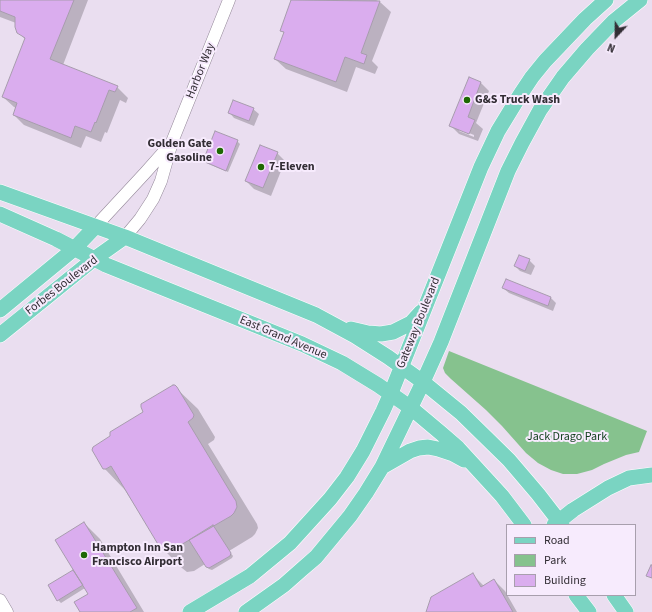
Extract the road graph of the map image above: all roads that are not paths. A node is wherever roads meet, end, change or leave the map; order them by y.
1 (230, 0) edge
2 (606, 0) edge
3 (640, 0) edge
4 (172, 142) junction
5 (0, 192) edge
6 (0, 214) edge
7 (95, 227) junction
8 (124, 238) junction
9 (74, 249) junction
10 (94, 259) junction
11 (429, 299) junction
12 (0, 310) edge
13 (336, 326) junction
14 (0, 335) edge
15 (402, 367) junction
16 (423, 382) junction
17 (391, 393) junction
18 (411, 408) junction
19 (382, 467) junction
20 (478, 470) junction
21 (652, 475) edge
22 (523, 524) edge
23 (558, 524) edge
24 (577, 596) edge
25 (615, 596) edge
26 (0, 600) edge
27 (7, 612) edge
28 (190, 612) edge
29 (246, 612) edge
30 (589, 612) edge
31 (626, 612) edge

1 - 4 street, Harbor Way
2 - 11 main road, Gateway Boulevard
3 - 16 main road
4 - 7 street, Harbor Way
4 - 8 street, Harbor Way
5 - 7 main road
6 - 9 main road, East Grand Avenue
7 - 8 main road
7 - 9 main road, Forbes Boulevard
8 - 10 main road, Forbes Boulevard
8 - 13 main road
9 - 10 main road, East Grand Avenue
9 - 12 main road, Forbes Boulevard
10 - 14 main road, Forbes Boulevard
10 - 17 main road, East Grand Avenue
11 - 13 main road
11 - 15 main road, Gateway Boulevard
13 - 15 main road
15 - 16 main road
15 - 17 main road, Gateway Boulevard
16 - 18 main road
16 - 23 main road
17 - 18 main road, East Grand Avenue
17 - 28 main road, Gateway Boulevard
18 - 19 main road
18 - 20 main road, East Grand Avenue
19 - 20 main road
19 - 29 main road
20 - 22 main road, East Grand Avenue
21 - 23 main road
24 - 30 main road
25 - 31 main road
26 - 27 street

